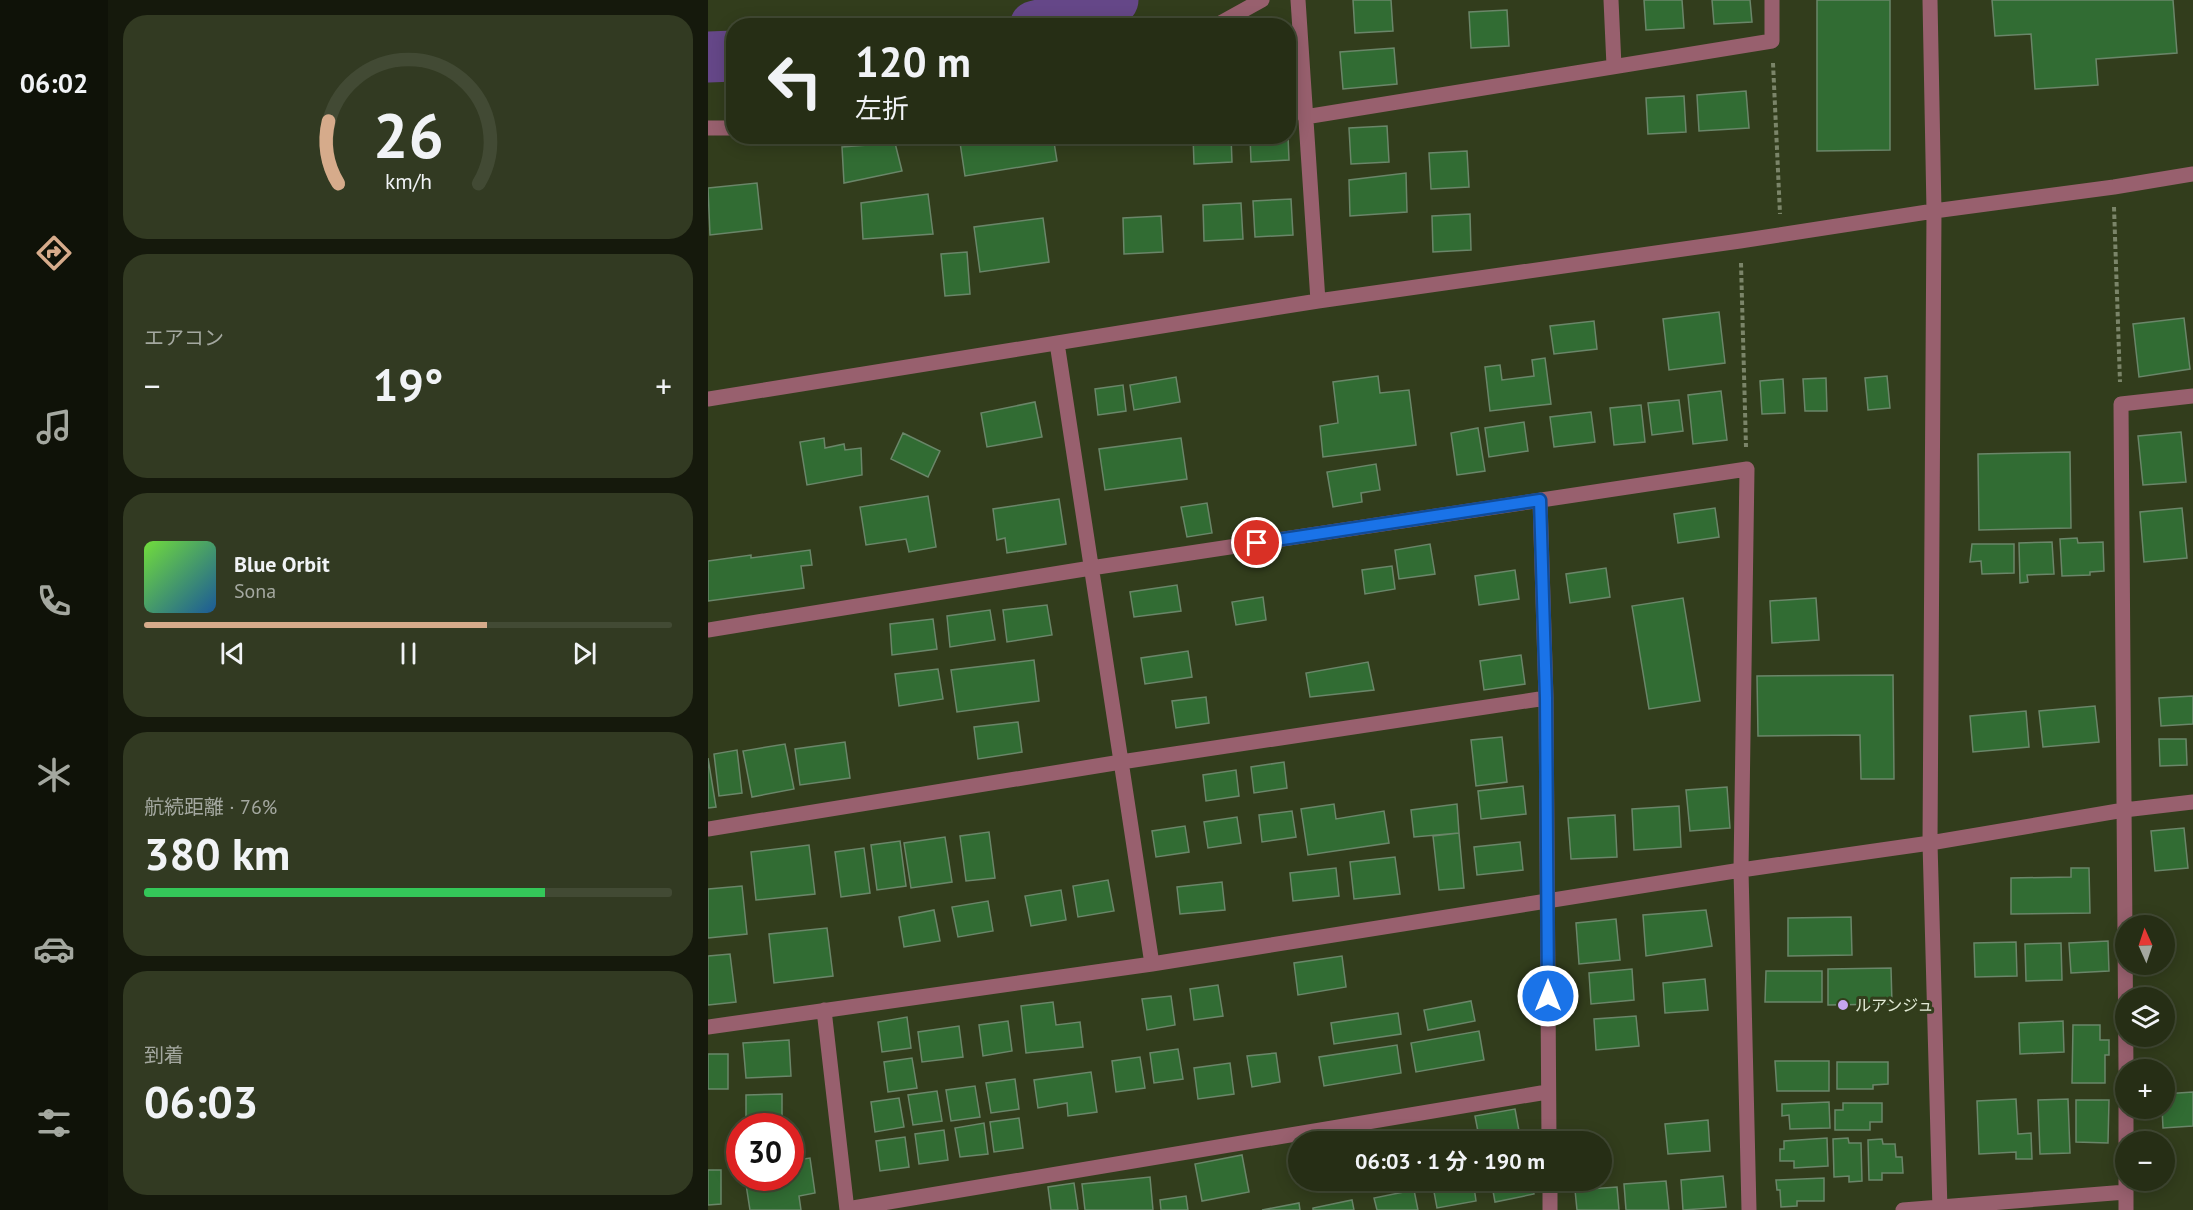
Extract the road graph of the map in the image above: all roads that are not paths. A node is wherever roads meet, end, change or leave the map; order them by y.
1 (1262, 0) edge
2 (1298, 0) edge
3 (1611, 0) edge
4 (1772, 0) edge
5 (1930, 0) edge
6 (1229, 18) edge
7 (1614, 66) junction
8 (1305, 117) junction
9 (708, 128) edge
10 (726, 128) edge
11 (2193, 174) edge
12 (1934, 211) junction
13 (1318, 301) junction
14 (1057, 342) junction
15 (2193, 396) edge
16 (708, 399) edge
17 (1540, 500) junction
18 (1091, 568) junction
19 (708, 630) edge
20 (1546, 698) junction
21 (1121, 762) junction
22 (2193, 802) edge
23 (2124, 810) junction
24 (708, 829) edge
25 (1930, 843) junction
26 (1741, 870) junction
27 (1548, 900) junction
28 (1152, 964) junction
29 (824, 1010) junction
30 (708, 1027) edge
31 (2126, 1059) edge
32 (1548, 1092) junction
33 (1549, 1131) edge
34 (2115, 1187) edge
35 (1550, 1191) edge
36 (2126, 1191) edge
37 (1940, 1208) edge
38 (847, 1210) edge
39 (1550, 1210) edge
40 (1749, 1210) edge
41 (1903, 1210) edge
42 (2126, 1210) edge

1 - 6 street
2 - 8 street
3 - 7 street
4 - 7 street
5 - 12 street
7 - 8 street
8 - 13 street
9 - 10 street
11 - 12 street
12 - 13 street
12 - 25 street
13 - 14 street
14 - 16 street
14 - 18 street
15 - 23 street
17 - 18 street
17 - 20 street
17 - 26 street
18 - 19 street
18 - 21 street
20 - 21 street
20 - 27 street
21 - 24 street
21 - 28 street
22 - 23 street
23 - 25 street
23 - 31 street
25 - 26 street
25 - 37 street
26 - 27 street
26 - 40 street
27 - 28 street
27 - 32 street
28 - 29 street
29 - 30 street
29 - 38 street
32 - 33 street
32 - 38 street
34 - 37 street
35 - 39 street
36 - 42 street
37 - 41 street

